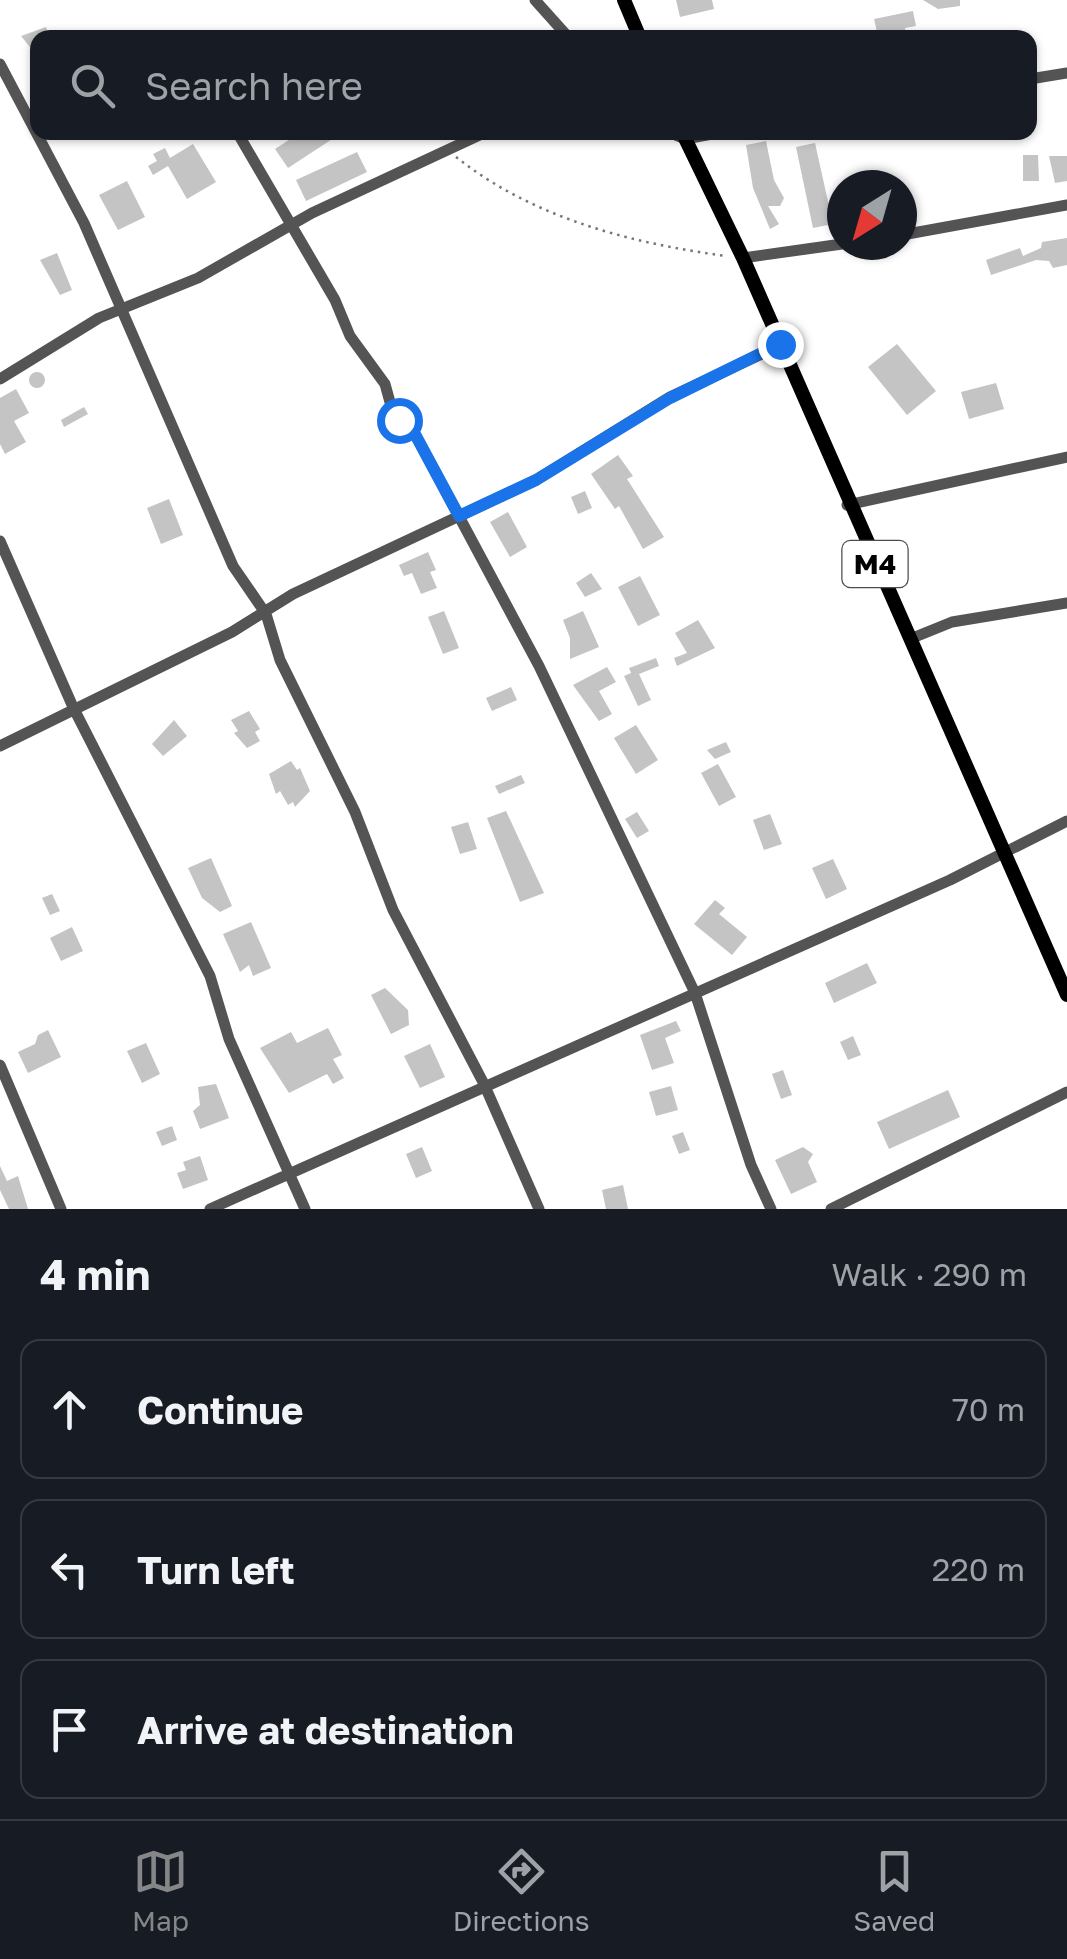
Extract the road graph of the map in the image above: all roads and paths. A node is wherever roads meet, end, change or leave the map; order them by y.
1 (535, 0) edge
2 (624, 0) edge
3 (562, 30) edge
4 (637, 30) edge
5 (0, 64) edge
6 (1067, 73) edge
7 (1037, 78) edge
8 (30, 121) edge
9 (40, 140) edge
10 (241, 140) edge
11 (471, 140) edge
12 (686, 140) edge
13 (450, 151) junction
14 (1067, 205) edge
15 (289, 225) junction
16 (917, 233) edge
17 (827, 246) edge
18 (742, 258) junction
19 (120, 312) junction
20 (780, 344) junction
21 (0, 379) edge
22 (1067, 457) edge
23 (848, 505) junction
24 (459, 516) junction
25 (0, 542) edge
26 (1067, 602) edge
27 (266, 614) junction
28 (910, 639) junction
29 (73, 708) junction
30 (0, 746) edge
31 (1067, 821) edge
32 (1007, 852) junction
33 (695, 993) junction
34 (1067, 996) edge
35 (0, 1064) edge
36 (484, 1084) junction
37 (1067, 1092) edge
38 (289, 1176) junction
39 (61, 1209) edge
40 (210, 1209) edge
41 (305, 1209) edge
42 (539, 1209) edge
43 (770, 1209) edge
44 (831, 1209) edge

1 - 3 street
2 - 4 main road
5 - 8 street
6 - 7 street
9 - 19 street
10 - 15 street
11 - 13 street
12 - 18 main road, M4
13 - 15 street
13 - 18 path
14 - 16 street
15 - 19 street
15 - 24 street
17 - 18 street
18 - 20 main road, M4
19 - 21 street
19 - 27 street
20 - 23 main road, M4
20 - 24 street
22 - 23 street
23 - 28 main road, M4
24 - 27 street
24 - 33 street
25 - 29 street
26 - 28 street
27 - 29 street
27 - 36 street
28 - 32 main road, M4
29 - 30 street
29 - 38 street
31 - 32 street
32 - 33 street
32 - 34 main road, M4
33 - 36 street
33 - 43 street
35 - 39 street
36 - 38 street
36 - 42 street
37 - 44 street
38 - 40 street
38 - 41 street

